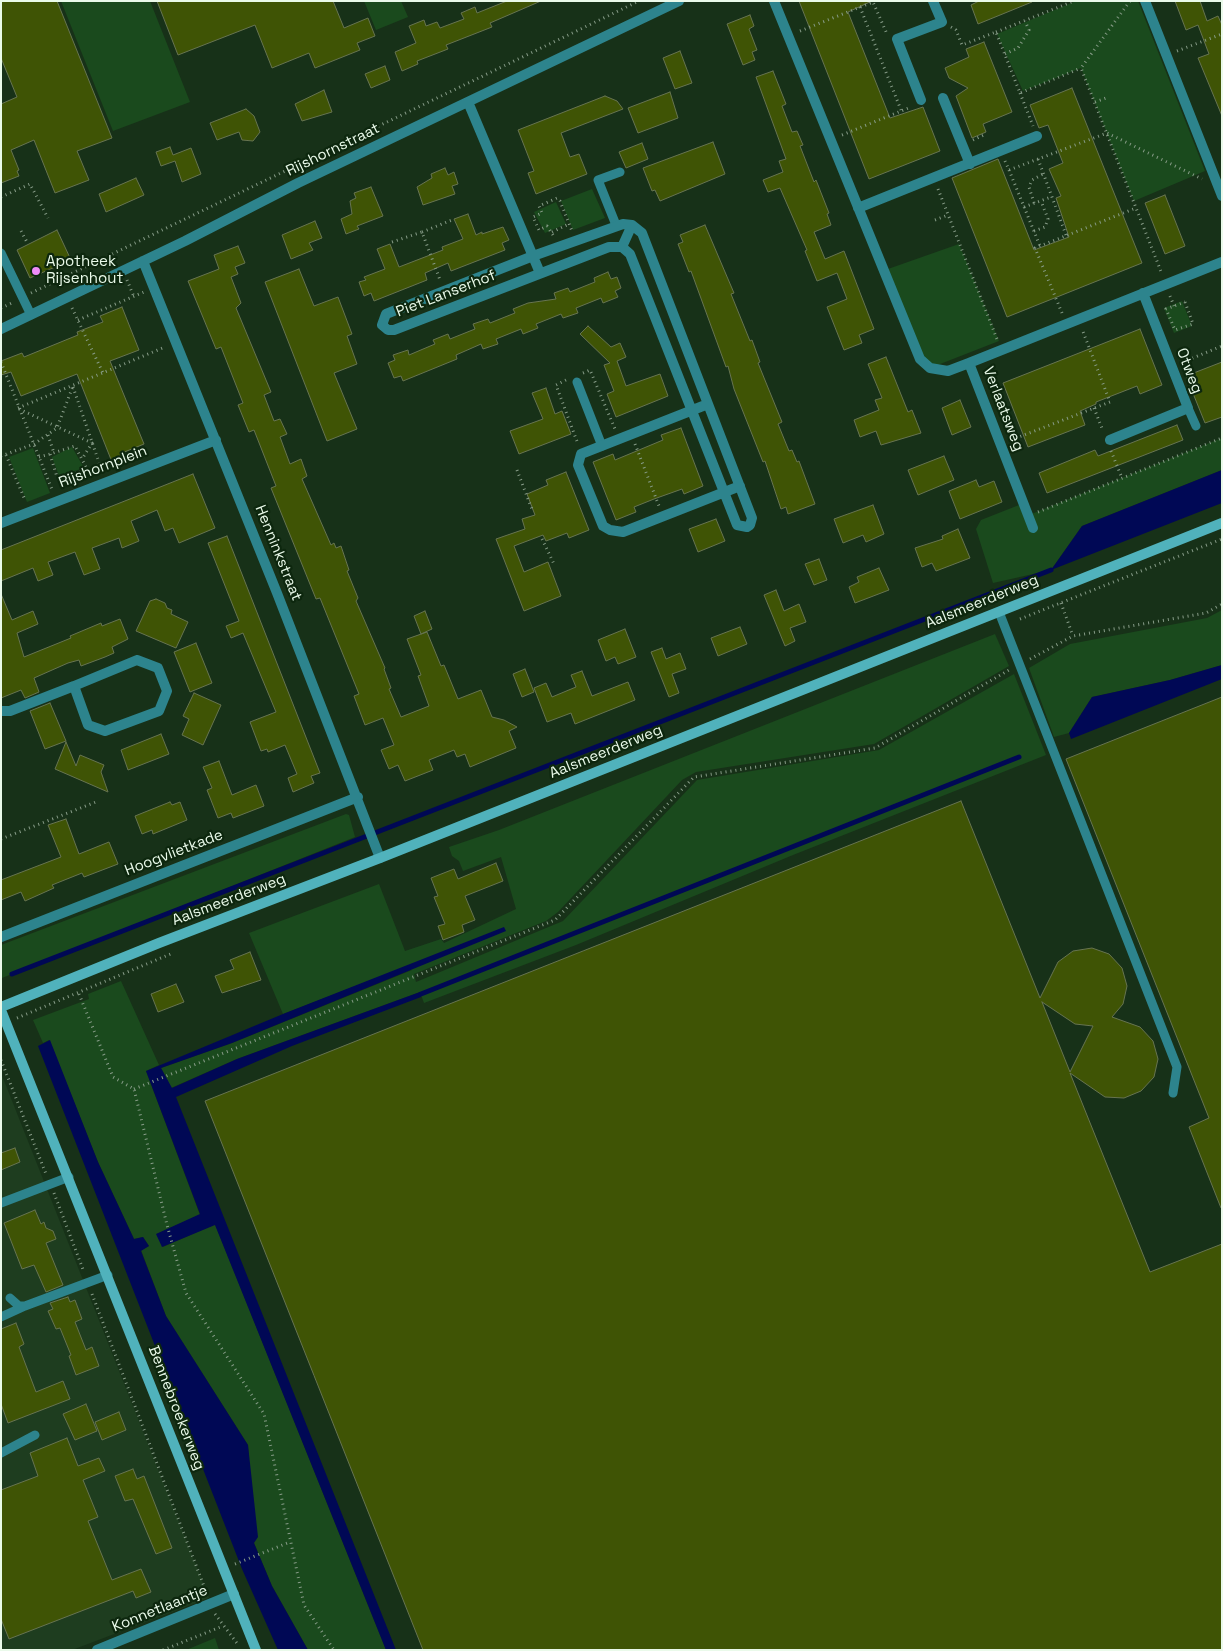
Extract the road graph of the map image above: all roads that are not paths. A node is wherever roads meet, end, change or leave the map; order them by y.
1 (679, 1) edge
2 (774, 1) edge
3 (933, 1) edge
4 (1145, 1) edge
5 (943, 98) dead end
6 (468, 102) junction
7 (918, 102) road end
8 (1037, 136) road end
9 (970, 164) junction
10 (620, 172) dead end
11 (1220, 191) edge
12 (858, 208) junction
13 (616, 225) junction
14 (632, 225) junction
15 (622, 247) junction
16 (1, 253) edge
17 (533, 256) junction
18 (144, 261) junction
19 (1222, 262) edge
20 (540, 273) junction
21 (1143, 293) junction
22 (31, 315) junction
23 (1, 329) edge
24 (969, 363) junction
25 (577, 382) dead end
26 (708, 404) junction
27 (1188, 408) junction
28 (692, 410) junction
29 (1196, 426) dead end
30 (216, 440) junction
31 (1110, 440) dead end
32 (602, 446) junction
33 (740, 486) junction
34 (723, 492) junction
35 (1222, 522) edge
36 (1, 523) edge
37 (1033, 528) dead end
38 (999, 612) junction
39 (74, 686) junction
40 (1, 711) edge
41 (358, 797) junction
42 (380, 858) junction
43 (1, 937) edge
44 (1, 1009) edge
45 (1174, 1093) dead end
46 (68, 1177) junction
47 (1, 1203) edge
48 (108, 1275) junction
49 (10, 1298) dead end
50 (25, 1306) junction
51 (1, 1317) edge
52 (35, 1435) dead end
53 (1, 1453) edge
54 (234, 1594) junction
55 (97, 1650) edge
56 (256, 1650) edge

1 - 6 street, Rijshornstraat
2 - 12 street, Verlaatsweg
3 - 7 street
4 - 11 street
5 - 9 street
6 - 17 street
6 - 18 street, Rijshornstraat
8 - 9 street
9 - 12 street
10 - 13 lane
12 - 24 street, Verlaatsweg
13 - 14 street, Piet Lanserhof
13 - 17 street, Piet Lanserhof
14 - 15 street
14 - 26 street
15 - 20 street, Piet Lanserhof
15 - 28 street
16 - 22 lane
17 - 20 street
17 - 20 street, Piet Lanserhof
18 - 22 street, Rijshornstraat
18 - 30 street, Henninkstraat
19 - 21 street
21 - 24 street
21 - 27 street, Otweg
22 - 23 street, Rijshornstraat
24 - 37 street, Verlaatsweg
25 - 32 lane
26 - 28 street
26 - 33 street
27 - 29 lane
27 - 31 street, Otweg
28 - 32 street
28 - 34 street
30 - 36 street, Rijshornplein
30 - 41 street, Henninkstraat
32 - 34 street
33 - 34 street
33 - 34 street
35 - 38 street, Aalsmeerderweg
38 - 42 street, Aalsmeerderweg
38 - 45 lane
39 - 39 street
39 - 40 street
41 - 42 street, Henninkstraat
41 - 43 street, Hoogvlietkade
42 - 44 street, Aalsmeerderweg
44 - 46 street, Bennebroekerweg
46 - 47 lane
46 - 48 street, Bennebroekerweg
48 - 50 lane
48 - 54 street, Bennebroekerweg
49 - 50 lane
50 - 51 lane
52 - 53 lane
54 - 55 street, Konnetlaantje
54 - 56 street, Bennebroekerweg

